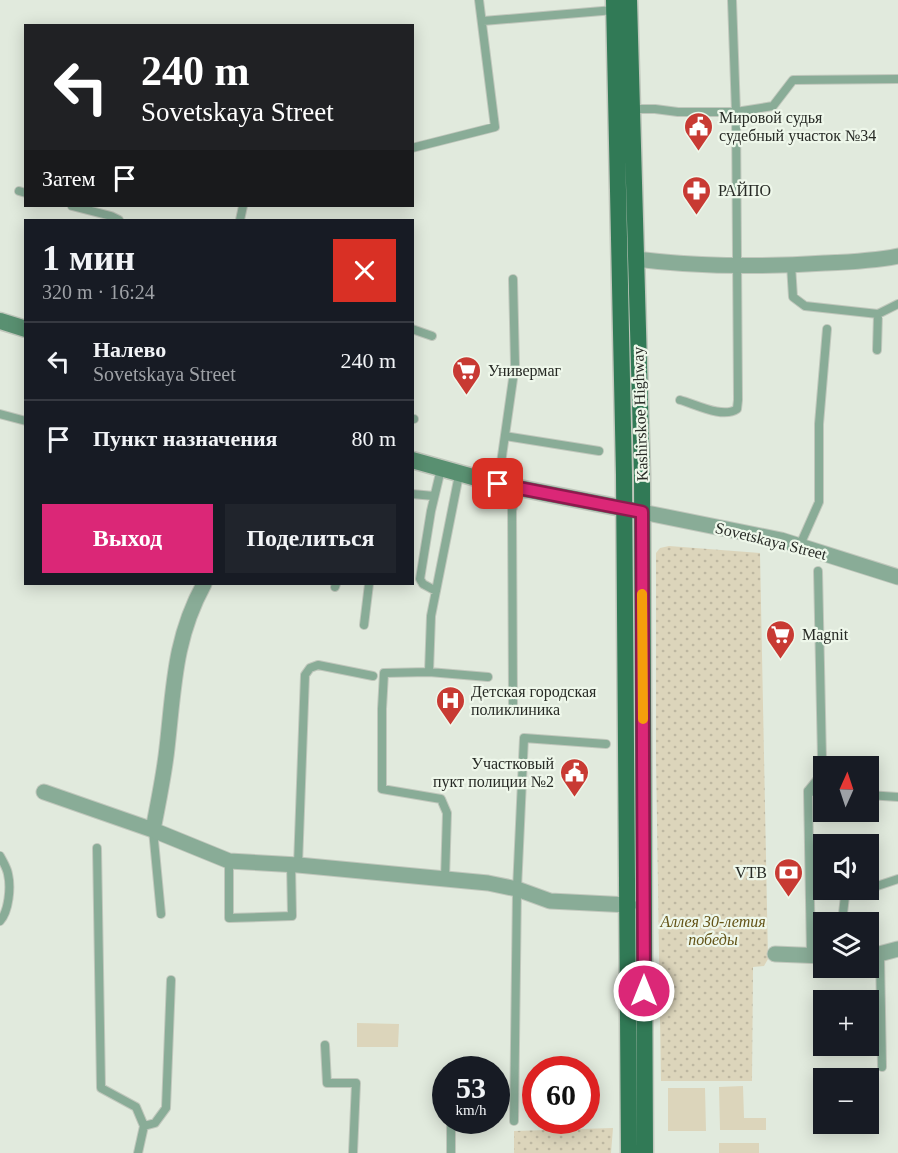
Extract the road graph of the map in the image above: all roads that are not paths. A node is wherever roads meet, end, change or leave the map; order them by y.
1 (479, 0) edge
2 (628, 0) edge
3 (732, 0) edge
4 (614, 5) edge
5 (483, 21) junction
6 (898, 79) edge
7 (632, 109) junction
8 (736, 112) junction
9 (414, 147) edge
10 (76, 207) edge
11 (117, 219) edge
12 (898, 256) edge
13 (636, 259) junction
14 (736, 265) junction
15 (791, 265) junction
16 (513, 279) dead end
17 (898, 304) edge
18 (879, 314) junction
19 (0, 321) edge
20 (24, 328) edge
21 (827, 329) dead end
22 (414, 330) edge
23 (432, 336) dead end
24 (878, 350) dead end
25 (680, 399) dead end
26 (0, 414) edge
27 (24, 420) edge
28 (505, 436) junction
29 (599, 452) dead end
30 (414, 461) edge
31 (441, 469) junction
32 (459, 475) junction
33 (498, 484) junction
34 (519, 489) junction
35 (414, 494) edge
36 (434, 496) junction
37 (624, 509) junction
38 (642, 512) junction
39 (800, 545) junction
40 (818, 571) dead end
41 (897, 572) edge
42 (204, 585) edge
43 (369, 585) edge
44 (436, 591) junction
45 (364, 625) dead end
46 (429, 672) junction
47 (373, 676) dead end
48 (488, 676) dead end
49 (513, 705) dead end
50 (606, 744) dead end
51 (822, 756) edge
52 (813, 785) edge
53 (808, 791) junction
54 (813, 791) edge
55 (44, 792) dead end
56 (879, 795) edge
57 (898, 796) edge
58 (153, 830) junction
59 (97, 848) dead end
60 (0, 856) edge
61 (229, 861) junction
62 (294, 865) junction
63 (445, 879) junction
64 (898, 879) edge
65 (879, 885) edge
66 (517, 889) junction
67 (629, 905) junction
68 (815, 912) edge
69 (161, 914) dead end
70 (0, 921) edge
71 (898, 949) edge
72 (775, 954) dead end
73 (879, 955) edge
74 (813, 956) edge
75 (876, 978) edge
76 (171, 980) dead end
77 (325, 1045) dead end
78 (882, 1067) dead end
79 (514, 1121) dead end
80 (144, 1126) junction
81 (451, 1134) edge
82 (138, 1153) edge
83 (353, 1153) edge
84 (451, 1153) edge
85 (629, 1153) edge
86 (645, 1153) edge

1 - 5 lane
2 - 7 main road, Kashirskoe Highway
3 - 8 lane
4 - 5 lane
4 - 37 main road, Kashirskoe Highway
5 - 9 lane
6 - 8 lane
7 - 8 lane
7 - 13 main road, Kashirskoe Highway
8 - 14 lane
10 - 11 lane
12 - 15 street
13 - 14 street
13 - 38 main road, Kashirskoe Highway
14 - 15 street
14 - 25 lane
15 - 18 lane
16 - 28 lane
17 - 18 lane
18 - 24 lane
19 - 20 main road
21 - 39 lane
22 - 23 lane
26 - 27 lane
28 - 29 lane
28 - 33 lane
30 - 31 main road
31 - 32 main road
31 - 36 lane
32 - 33 main road
32 - 44 lane
33 - 34 main road
34 - 37 main road
34 - 49 lane
35 - 36 lane
36 - 44 lane
37 - 38 main road
37 - 67 main road, Kashirskoe Highway
38 - 39 street, Sovetskaya Street
38 - 86 main road, Kashirskoe Highway
39 - 41 street, Sovetskaya Street
40 - 51 lane
42 - 58 street
43 - 45 lane
44 - 46 lane
46 - 48 lane
46 - 63 lane
47 - 62 lane
50 - 66 lane
52 - 53 lane
53 - 54 lane
53 - 68 lane
55 - 58 street
56 - 57 lane
58 - 61 street
58 - 69 lane
59 - 80 lane
60 - 70 lane
61 - 62 street
61 - 62 lane
62 - 63 street
63 - 66 street
64 - 65 lane
66 - 67 street
66 - 79 lane
67 - 85 main road, Kashirskoe Highway
71 - 73 street
72 - 74 street
75 - 78 lane
76 - 80 lane
77 - 83 lane
80 - 82 lane
81 - 84 lane

